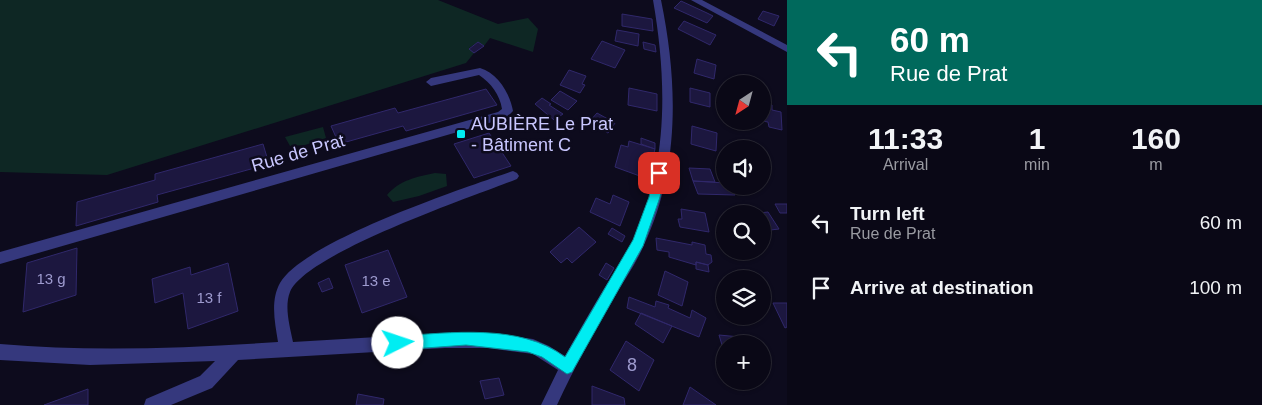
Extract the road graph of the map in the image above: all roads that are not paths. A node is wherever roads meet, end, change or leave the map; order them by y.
1 (657, 0) edge
2 (695, 0) edge
3 (787, 49) edge
4 (431, 82) dead end
5 (513, 176) dead end
6 (0, 258) edge
7 (287, 349) junction
8 (0, 352) edge
9 (234, 353) junction
10 (567, 367) junction
11 (152, 405) edge
12 (549, 405) edge

1 - 10 street
2 - 3 street
4 - 6 street, Rue de Prat
5 - 7 street
7 - 9 street
7 - 10 street
8 - 9 street
9 - 11 street
10 - 12 street

